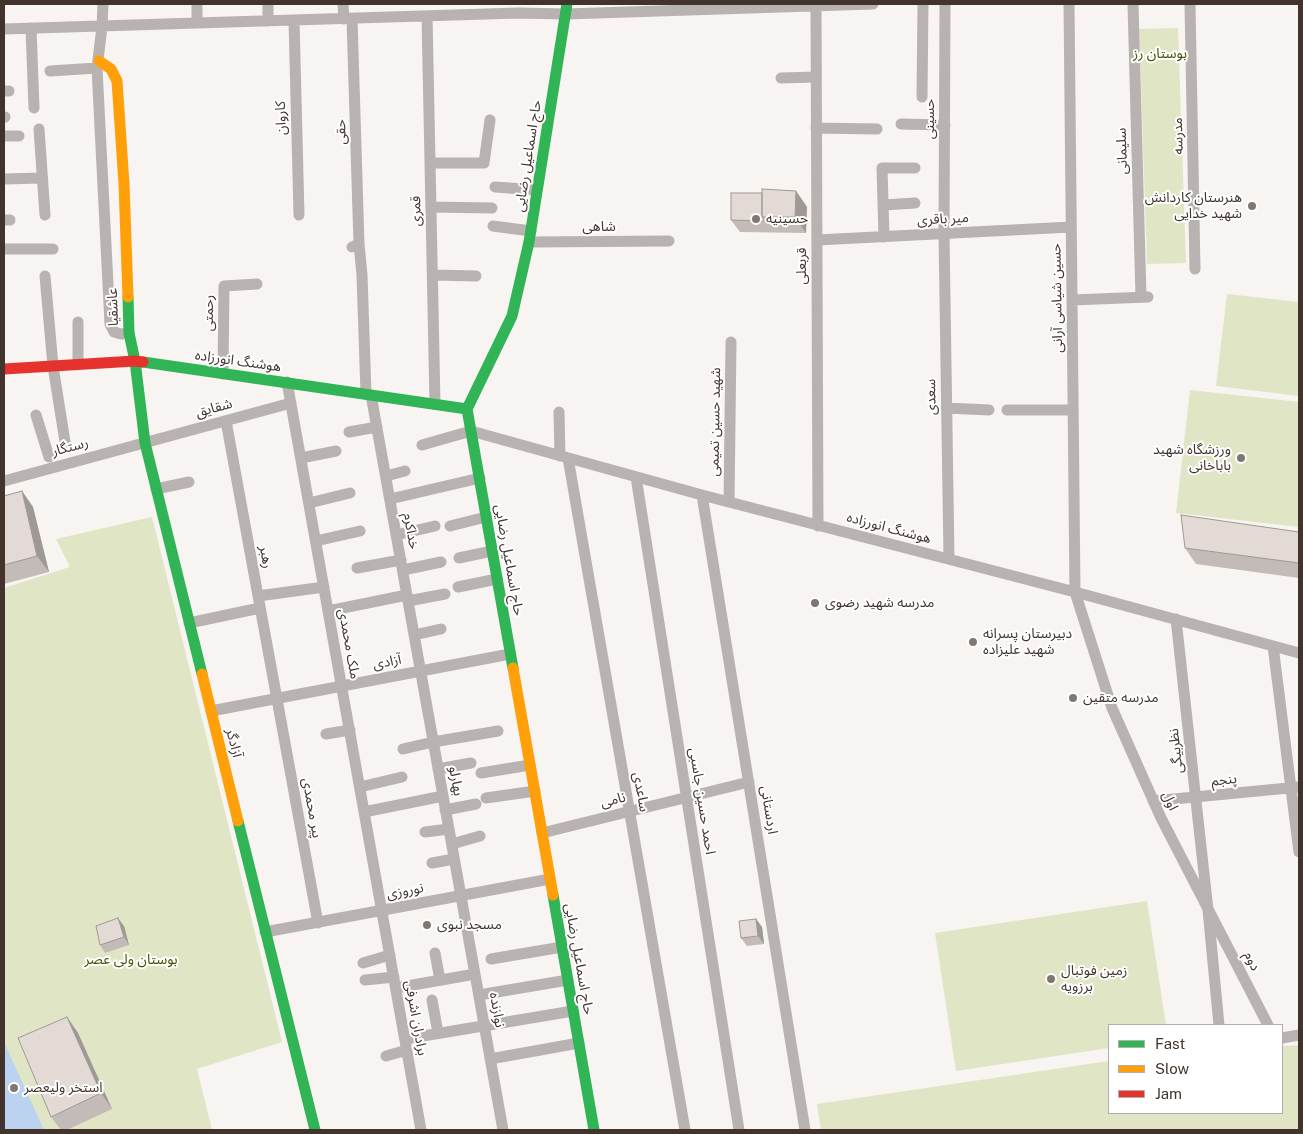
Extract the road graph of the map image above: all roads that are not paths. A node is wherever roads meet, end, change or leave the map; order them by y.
1 (103, 4) edge
2 (196, 4) edge
3 (268, 4) edge
4 (343, 4) edge
5 (437, 4) edge
6 (860, 4) edge
7 (874, 4) edge
8 (923, 4) edge
9 (945, 4) edge
10 (1069, 4) edge
11 (1133, 4) edge
12 (1190, 4) edge
13 (774, 5) edge
14 (816, 5) edge
15 (728, 6) edge
16 (683, 7) edge
17 (491, 9) edge
18 (567, 9) edge
19 (432, 16) junction
20 (348, 19) junction
21 (294, 20) junction
22 (268, 21) junction
23 (197, 23) junction
24 (102, 27) junction
25 (31, 28) junction
26 (4, 29) edge
27 (98, 64) junction
28 (50, 71) dead end
29 (816, 77) junction
30 (782, 78) dead end
31 (922, 97) dead end
32 (34, 108) dead end
33 (490, 120) dead end
34 (901, 124) dead end
35 (944, 125) junction
36 (816, 128) junction
37 (39, 129) dead end
38 (877, 129) dead end
39 (4, 136) edge
40 (19, 136) dead end
41 (430, 163) junction
42 (915, 168) dead end
43 (41, 178) junction
44 (4, 179) edge
45 (495, 187) dead end
46 (537, 190) junction
47 (915, 203) dead end
48 (883, 205) junction
49 (431, 207) junction
50 (492, 208) dead end
51 (45, 215) dead end
52 (299, 215) dead end
53 (493, 226) dead end
54 (1071, 227) junction
55 (944, 234) junction
56 (530, 236) junction
57 (884, 237) junction
58 (817, 240) junction
59 (669, 241) dead end
60 (4, 249) edge
61 (53, 249) dead end
62 (1195, 268) dead end
63 (432, 275) junction
64 (45, 276) dead end
65 (476, 276) dead end
66 (257, 284) dead end
67 (1072, 300) junction
68 (78, 322) dead end
69 (129, 333) junction
70 (731, 342) dead end
71 (135, 361) junction
72 (78, 364) junction
73 (53, 366) junction
74 (4, 368) edge
75 (223, 374) junction
76 (288, 382) junction
77 (368, 395) junction
78 (291, 403) junction
79 (435, 404) junction
80 (946, 408) junction
81 (468, 410) junction
82 (989, 410) dead end
83 (1007, 410) dead end
84 (1073, 410) junction
85 (559, 412) dead end
86 (36, 416) dead end
87 (226, 421) junction
88 (377, 428) junction
89 (471, 431) junction
90 (349, 432) dead end
91 (64, 434) junction
92 (44, 441) junction
93 (145, 442) junction
94 (422, 445) dead end
95 (66, 448) dead end
96 (336, 451) dead end
97 (49, 457) dead end
98 (564, 457) junction
99 (301, 458) junction
100 (406, 471) dead end
101 (386, 476) junction
102 (636, 477) junction
103 (480, 478) junction
104 (4, 481) edge
105 (189, 482) dead end
106 (156, 489) junction
107 (350, 493) dead end
108 (702, 496) junction
109 (390, 499) junction
110 (729, 502) junction
111 (309, 503) junction
112 (486, 517) junction
113 (435, 526) dead end
114 (450, 526) dead end
115 (818, 526) junction
116 (360, 531) dead end
117 (396, 535) junction
118 (316, 541) junction
119 (492, 551) junction
120 (458, 558) dead end
121 (948, 559) junction
122 (441, 562) dead end
123 (402, 565) junction
124 (357, 568) dead end
125 (497, 579) junction
126 (324, 587) junction
127 (458, 587) dead end
128 (1075, 592) junction
129 (445, 594) dead end
130 (258, 596) junction
131 (408, 598) junction
132 (260, 608) junction
133 (328, 611) junction
134 (1176, 619) junction
135 (189, 623) junction
136 (441, 629) dead end
137 (414, 635) junction
138 (1273, 646) junction
139 (1299, 653) edge
140 (510, 654) junction
141 (421, 671) junction
142 (342, 686) junction
143 (277, 699) junction
144 (211, 712) junction
145 (350, 730) junction
146 (498, 731) dead end
147 (326, 734) dead end
148 (433, 742) junction
149 (403, 749) dead end
150 (471, 763) dead end
151 (530, 765) junction
152 (438, 769) junction
153 (481, 773) dead end
154 (402, 777) dead end
155 (749, 782) junction
156 (360, 787) junction
157 (1295, 787) edge
158 (535, 791) junction
159 (443, 796) junction
160 (686, 797) junction
161 (1196, 798) junction
162 (1153, 801) junction
163 (445, 810) junction
164 (364, 812) junction
165 (630, 812) junction
166 (449, 829) junction
167 (425, 832) dead end
168 (542, 833) junction
169 (480, 836) dead end
170 (452, 844) junction
171 (1299, 852) edge
172 (454, 859) junction
173 (432, 863) dead end
174 (550, 879) junction
175 (461, 896) junction
176 (1208, 910) junction
177 (382, 911) junction
178 (318, 922) junction
179 (266, 932) junction
180 (562, 947) junction
181 (435, 953) dead end
182 (390, 955) junction
183 (491, 959) dead end
184 (363, 963) dead end
185 (475, 974) junction
186 (394, 977) junction
187 (365, 980) dead end
188 (440, 980) junction
189 (568, 980) junction
190 (396, 988) junction
191 (479, 995) junction
192 (432, 1000) dead end
193 (573, 1011) junction
194 (1219, 1024) edge
195 (1267, 1024) edge
196 (484, 1025) junction
197 (438, 1033) junction
198 (1299, 1036) edge
199 (1283, 1038) edge
200 (579, 1043) junction
201 (406, 1045) junction
202 (386, 1056) dead end
203 (490, 1058) junction
204 (315, 1130) edge
205 (421, 1130) edge
206 (503, 1130) edge
207 (594, 1130) edge
208 (685, 1130) edge
209 (739, 1130) edge
210 (805, 1130) edge

1 - 24 street, عاشقیا
2 - 23 street
3 - 22 street
4 - 20 street, حقی
5 - 19 street, قمری
6 - 7 street
6 - 14 street
8 - 31 street
9 - 35 street, حسینی
10 - 54 street, حسین شیاسی آرانی
11 - 67 street, سلیمانی
12 - 62 street, مدرسه
13 - 14 street
13 - 15 street
14 - 29 street, قربعلی
15 - 16 street
16 - 18 street
17 - 18 street
17 - 19 street
18 - 46 main road, حاج اسماعیل رضایی
19 - 20 street
19 - 41 street, قمری
20 - 21 street
20 - 77 street, حقی
21 - 22 street
21 - 52 street, کاروان
22 - 23 street
23 - 24 street
24 - 25 street
24 - 27 street, عاشقیا
25 - 26 street
25 - 32 street
27 - 28 street
27 - 69 main road, عاشقیا
27 - 69 street, عاشقیا
29 - 30 street
29 - 36 street, قربعلی
33 - 41 street
34 - 35 street
35 - 55 street, حسینی
36 - 38 street
36 - 58 street, قربعلی
37 - 43 street
39 - 40 street
41 - 49 street, قمری
42 - 48 street
43 - 44 street
43 - 51 street
45 - 46 street
46 - 56 main road, حاج اسماعیل رضایی
47 - 48 street
48 - 57 street
49 - 50 street
49 - 63 street, قمری
53 - 56 street, شاهی
54 - 55 street, میر باقری
54 - 67 street, حسین شیاسی آرانی
55 - 57 street, میر باقری
55 - 80 street, سعدی
56 - 59 street, شاهی
56 - 81 main road, حاج اسماعیل رضایی
57 - 58 street, میر باقری
58 - 115 street, قربعلی
60 - 61 street
63 - 65 street
63 - 79 street, قمری
64 - 73 street
66 - 75 street, رحمتی
67 - 84 street, حسین شیاسی آرانی
68 - 72 street
69 - 71 main road, آزادگر
70 - 110 street, شهید حسین تمیمی
71 - 72 main road, هوشنگ انورزاده
71 - 75 main road, هوشنگ انورزاده
71 - 93 main road, آزادگر
72 - 73 main road, هوشنگ انورزاده
73 - 74 main road, هوشنگ انورزاده
73 - 91 street
75 - 76 main road, هوشنگ انورزاده
76 - 77 main road, هوشنگ انورزاده
76 - 78 street, ملک محمدی
77 - 79 main road, هوشنگ انورزاده
77 - 88 street, خداکرم
78 - 87 street, شقایق
78 - 99 street, ملک محمدی
79 - 81 main road, هوشنگ انورزاده
80 - 82 street
80 - 121 street, سعدی
81 - 89 main road, حاج اسماعیل رضایی
83 - 84 street
84 - 128 street, حسین شیاسی آرانی
85 - 98 street, ساعدی
86 - 92 street
87 - 93 street, شقایق
87 - 130 street, رهبر
88 - 90 street
88 - 101 street, خداکرم
89 - 94 street
89 - 98 street, هوشنگ انورزاده
89 - 103 main road, حاج اسماعیل رضایی
91 - 92 street
91 - 95 street
92 - 97 street
93 - 104 street, رستگار
93 - 106 main road, آزادگر
96 - 99 street
98 - 102 street, هوشنگ انورزاده
98 - 165 street, ساعدی
99 - 111 street, ملک محمدی
100 - 101 street
101 - 109 street, خداکرم
102 - 108 street, هوشنگ انورزاده
102 - 160 street, احمد حسین جاسبی
103 - 109 street
103 - 112 main road, حاج اسماعیل رضایی
105 - 106 street
106 - 135 main road, آزادگر
107 - 111 street
108 - 110 street, هوشنگ انورزاده
108 - 155 street, اردستانی
109 - 117 street, خداکرم
110 - 115 street, هوشنگ انورزاده
111 - 118 street, ملک محمدی
112 - 114 street
112 - 119 main road, حاج اسماعیل رضایی
113 - 117 street
115 - 121 street, هوشنگ انورزاده
116 - 118 street
117 - 123 street, خداکرم
118 - 126 street, ملک محمدی
119 - 120 street
119 - 125 main road, حاج اسماعیل رضایی
121 - 128 street, هوشنگ انورزاده
122 - 123 street
123 - 124 street
123 - 131 street, خداکرم
125 - 127 street
125 - 140 main road, حاج اسماعیل رضایی
126 - 130 street
126 - 133 street, ملک محمدی
128 - 134 street, هوشنگ انورزاده
128 - 162 street, اول
129 - 131 street
130 - 132 street, رهبر
131 - 133 street
131 - 137 street, خداکرم
132 - 135 street
132 - 143 street, رهبر
133 - 142 street, ملک محمدی
134 - 138 street, هوشنگ انورزاده
134 - 161 street, نظربیگی
135 - 144 main road, آزادگر
136 - 137 street
137 - 141 street, خداکرم
138 - 139 street, هوشنگ انورزاده
138 - 157 street
140 - 141 street, آزادی
140 - 151 main road, حاج اسماعیل رضایی
141 - 142 street, آزادی
141 - 148 street, بهارلو
142 - 143 street, آزادی
142 - 145 street, ملک محمدی
143 - 144 street, آزادی
143 - 178 street, پیر محمدی
144 - 179 main road, آزادگر
145 - 147 street
145 - 156 street, ملک محمدی
146 - 148 street
148 - 149 street
148 - 152 street, بهارلو
150 - 152 street
151 - 153 street
151 - 158 main road, حاج اسماعیل رضایی
152 - 159 street, بهارلو
154 - 156 street
155 - 160 street, نامی
155 - 210 street, اردستانی
156 - 164 street, ملک محمدی
157 - 161 street, پنجم
157 - 171 street
158 - 163 street
158 - 168 main road, حاج اسماعیل رضایی
159 - 163 street, بهارلو
159 - 164 street
160 - 165 street, نامی
160 - 209 street, احمد حسین جاسبی
161 - 162 street, پنجم
161 - 176 street, نظربیگی
162 - 176 street, اول
163 - 166 street, بهارلو
164 - 177 street, ملک محمدی
165 - 168 street, نامی
165 - 208 street, ساعدی
166 - 167 street
166 - 170 street, بهارلو
168 - 174 main road, حاج اسماعیل رضایی
169 - 170 street
170 - 172 street, بهارلو
172 - 173 street
172 - 175 street, بهارلو
174 - 175 street, نوروزی
174 - 180 main road, حاج اسماعیل رضایی
175 - 177 street, نوروزی
175 - 185 street, نوازنده
176 - 194 street, اول
176 - 195 street, دوم
177 - 178 street, نوروزی
177 - 182 street, برادران اشرفی
178 - 179 street, نوروزی
179 - 204 main road, آزادگر
180 - 183 street
180 - 189 main road, حاج اسماعیل رضایی
181 - 188 street
182 - 184 street
182 - 186 street, برادران اشرفی
185 - 188 street
185 - 191 street, نوازنده
186 - 187 street
186 - 190 street, برادران اشرفی
188 - 190 street
189 - 191 street
189 - 193 main road, حاج اسماعیل رضایی
190 - 201 street, برادران اشرفی
191 - 196 street, نوازنده
192 - 197 street
193 - 196 street
193 - 200 main road, حاج اسماعیل رضایی
196 - 197 street
196 - 203 street, نوازنده
197 - 201 street
198 - 199 street
200 - 203 street
200 - 207 main road, حاج اسماعیل رضایی
201 - 202 street
201 - 205 street, برادران اشرفی
203 - 206 street, نوازنده

